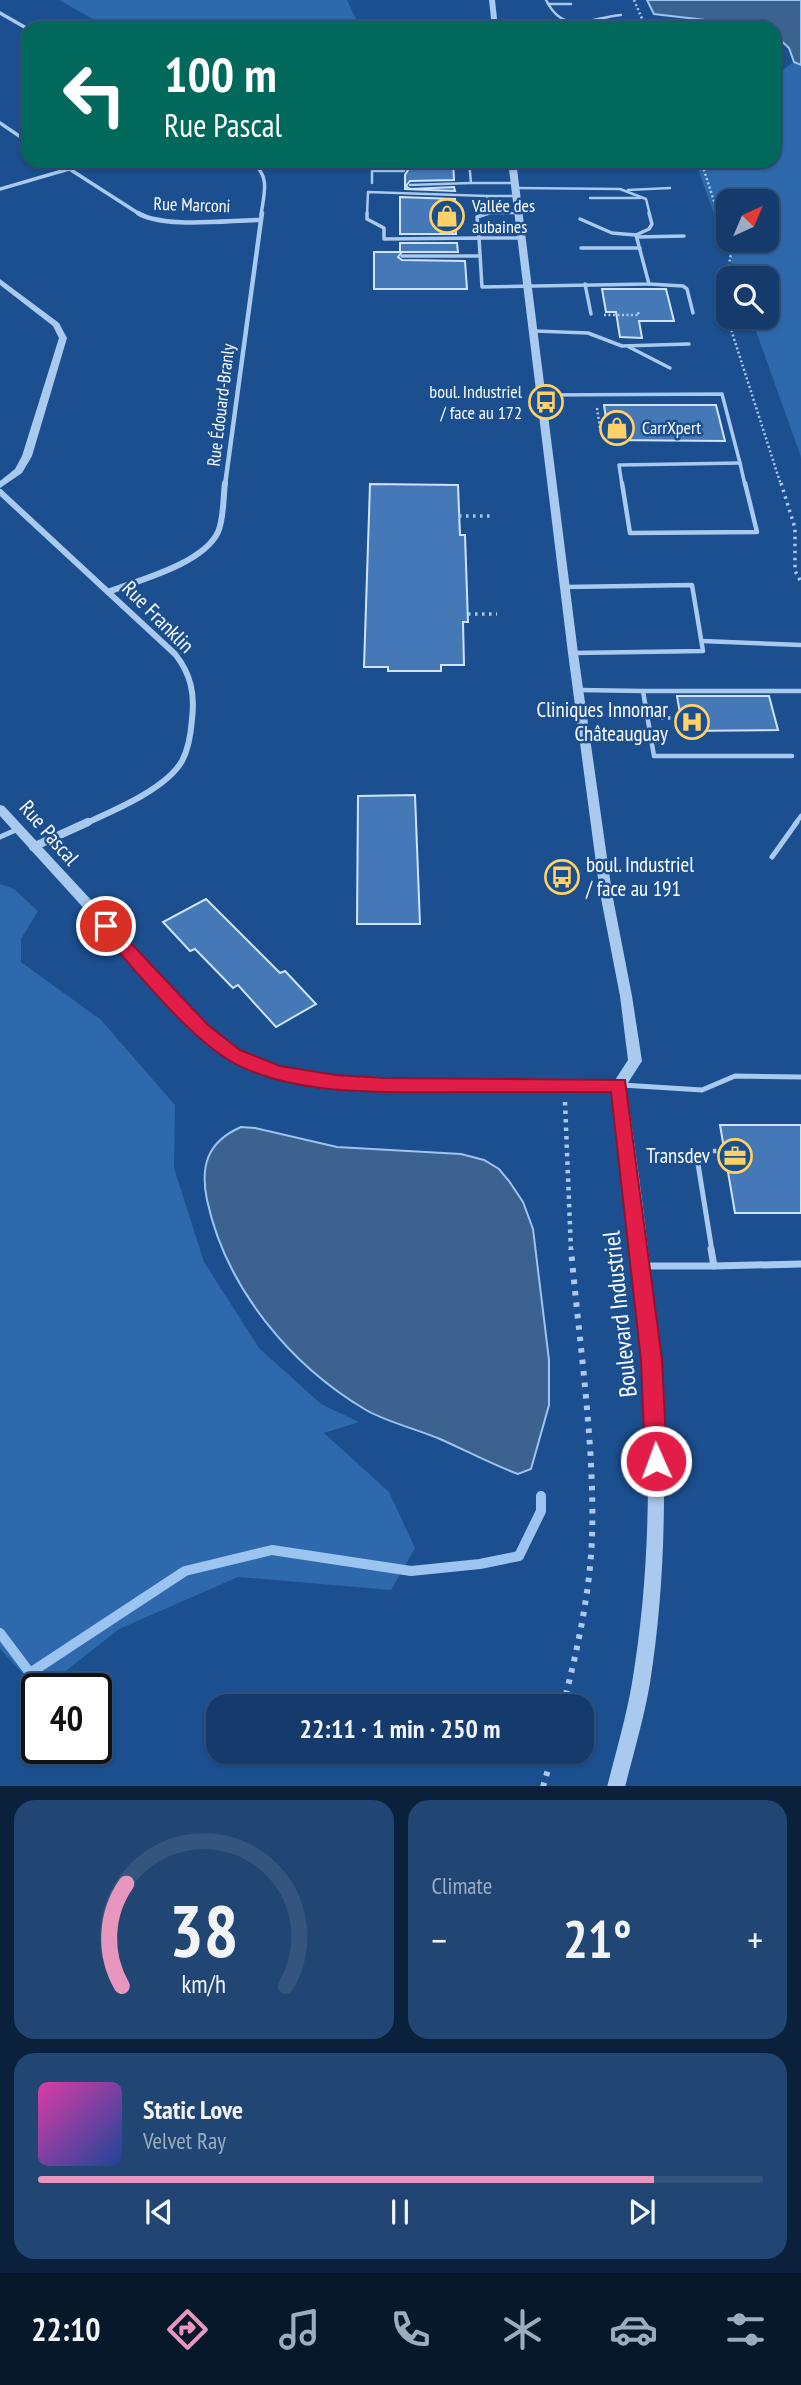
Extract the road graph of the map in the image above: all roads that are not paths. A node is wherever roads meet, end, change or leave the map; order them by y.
1 (492, 0) edge
2 (547, 2) edge
3 (571, 4) dead end
4 (0, 13) edge
5 (621, 15) dead end
6 (494, 21) edge
7 (566, 21) edge
8 (585, 21) edge
9 (21, 25) edge
10 (0, 123) edge
11 (21, 137) edge
12 (261, 168) edge
13 (372, 168) edge
14 (470, 168) edge
15 (513, 168) edge
16 (69, 169) joint
17 (372, 171) junction
18 (404, 171) dead end
19 (372, 183) dead end
20 (471, 183) junction
21 (410, 185) dead end
22 (670, 188) dead end
23 (0, 189) edge
24 (516, 189) junction
25 (627, 191) junction
26 (487, 196) junction
27 (590, 198) dead end
28 (643, 198) junction
29 (489, 213) junction
30 (519, 213) junction
31 (580, 219) dead end
32 (260, 220) junction
33 (636, 236) junction
34 (684, 236) dead end
35 (479, 238) junction
36 (522, 238) junction
37 (581, 248) dead end
38 (640, 248) junction
39 (402, 256) dead end
40 (480, 256) junction
41 (0, 281) edge
42 (585, 284) junction
43 (649, 284) junction
44 (528, 285) junction
45 (693, 313) dead end
46 (591, 314) dead end
47 (535, 331) junction
48 (689, 344) dead end
49 (626, 346) junction
50 (670, 368) dead end
51 (622, 394) junction
52 (541, 395) junction
53 (624, 405) dead end
54 (740, 463) junction
55 (0, 485) edge
56 (0, 492) edge
57 (565, 587) junction
58 (108, 592) junction
59 (702, 641) junction
60 (801, 645) edge
61 (573, 653) junction
62 (580, 690) junction
63 (643, 691) junction
64 (801, 691) edge
65 (792, 756) dead end
66 (0, 809) edge
67 (801, 816) edge
68 (18, 829) junction
69 (0, 837) edge
70 (33, 847) junction
71 (772, 857) dead end
72 (801, 1077) edge
73 (619, 1085) junction
74 (698, 1164) dead end
75 (801, 1264) edge
76 (641, 1266) junction
77 (714, 1266) junction
78 (616, 1786) edge

1 - 6 street
2 - 3 lane
2 - 7 lane
4 - 9 street
5 - 8 lane
10 - 11 street
12 - 32 street, Rue Édouard-Branly
13 - 17 lane
14 - 20 lane
15 - 24 street
16 - 23 street
16 - 32 street, Rue Marconi
17 - 18 lane
17 - 19 lane
20 - 21 lane
20 - 24 lane
22 - 25 lane
24 - 25 lane
24 - 26 lane
24 - 30 street
25 - 28 lane
26 - 29 lane
26 - 35 lane
27 - 28 lane
28 - 33 lane
29 - 30 lane
29 - 35 lane
30 - 36 street
31 - 33 lane
32 - 58 street, Rue Édouard-Branly
33 - 34 lane
33 - 38 lane
35 - 36 lane
35 - 40 lane
36 - 44 street
37 - 38 lane
38 - 43 lane
39 - 40 lane
40 - 44 lane
41 - 55 street
42 - 43 lane
42 - 44 lane
42 - 46 lane
43 - 45 lane
44 - 47 street
47 - 49 lane
47 - 52 street
48 - 49 lane
49 - 50 lane
51 - 52 lane
51 - 53 lane
51 - 54 lane
52 - 57 street
54 - 54 lane
56 - 58 street, Rue Franklin
57 - 59 lane
57 - 61 street
58 - 70 street, Rue Franklin
59 - 60 lane
59 - 61 lane
61 - 62 street
62 - 63 lane
62 - 73 street
63 - 64 lane
63 - 65 lane
66 - 68 street, Rue Pascal
67 - 71 lane
68 - 69 lane
68 - 70 street, Rue Pascal
70 - 73 street, Rue Pascal
72 - 73 lane
73 - 76 street, Boulevard Industriel
74 - 77 lane
75 - 77 lane
76 - 77 lane
76 - 78 street, Boulevard Industriel

